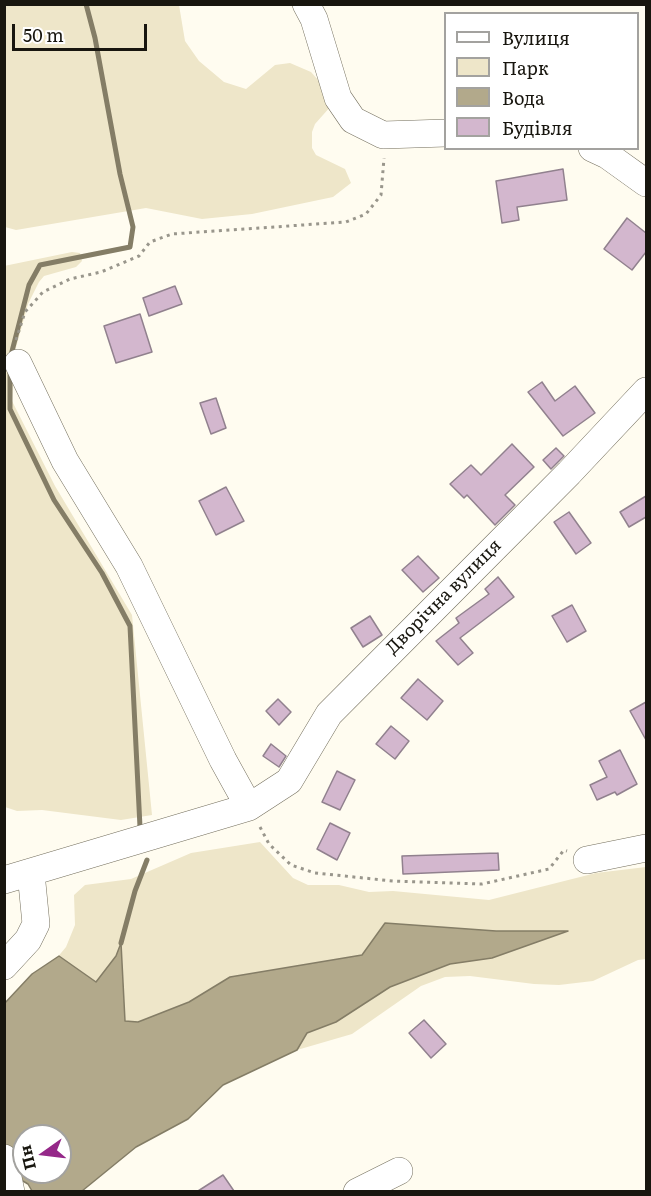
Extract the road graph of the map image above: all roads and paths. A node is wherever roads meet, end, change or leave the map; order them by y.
1 (306, 4) edge
2 (444, 133) edge
3 (383, 135) junction
4 (597, 150) edge
5 (646, 183) edge
6 (18, 363) joint
7 (646, 391) edge
8 (249, 807) junction
9 (646, 848) edge
10 (588, 860) joint
11 (31, 873) junction
12 (4, 880) edge
13 (4, 966) edge
14 (4, 1158) edge
15 (399, 1171) dead end
16 (11, 1191) edge
17 (357, 1191) edge

1 - 3 street
2 - 3 street
3 - 6 path
4 - 5 street
6 - 8 street
7 - 8 street, Дворічна вулиця
8 - 10 path
8 - 11 street, Дворічна вулиця
9 - 10 street
11 - 12 street, Дворічна вулиця
11 - 13 street
14 - 16 street
15 - 17 street

